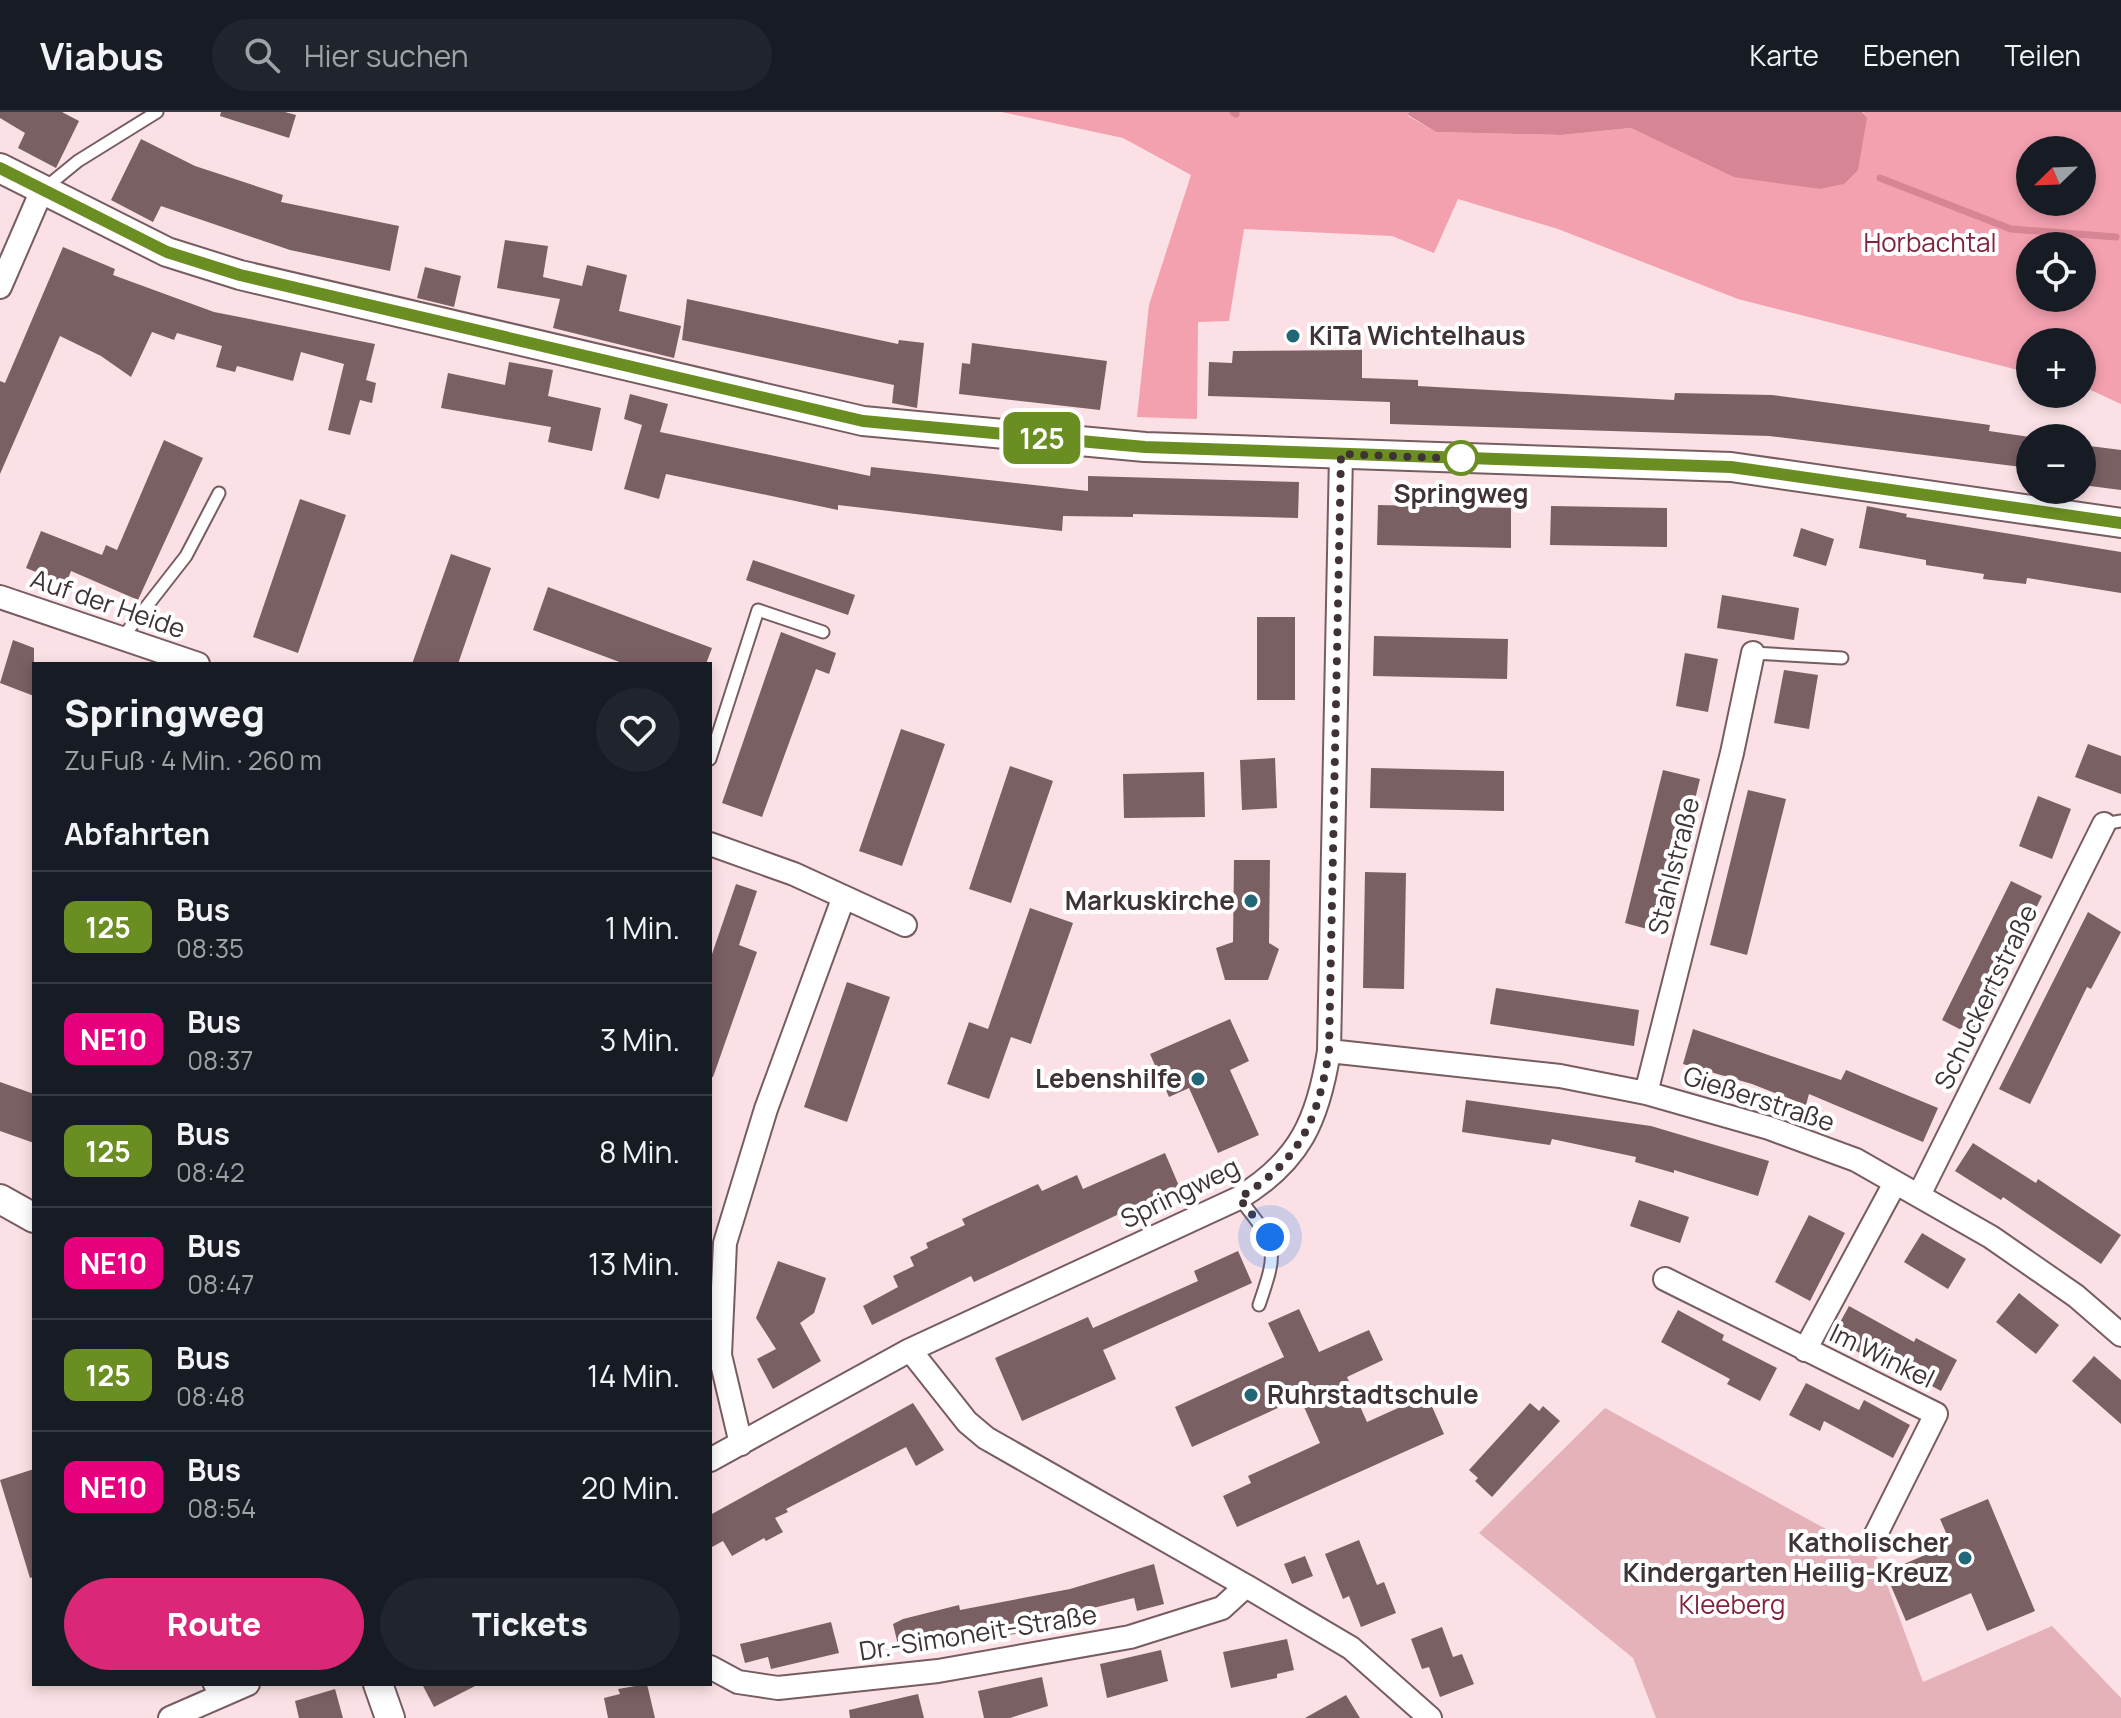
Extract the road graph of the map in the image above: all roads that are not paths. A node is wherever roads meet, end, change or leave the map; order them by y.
1 (157, 112) edge
2 (0, 168) edge
3 (42, 190) junction
4 (0, 287) edge
5 (1341, 454) junction
6 (219, 493) dead end
7 (2121, 523) edge
8 (0, 597) edge
9 (823, 632) dead end
10 (122, 638) junction
11 (1753, 653) joint
12 (1842, 658) dead end
13 (192, 662) edge
14 (712, 753) edge
15 (2112, 823) edge
16 (712, 845) edge
17 (843, 899) junction
18 (905, 925) dead end
19 (1329, 1051) junction
20 (1646, 1093) junction
21 (1895, 1183) junction
22 (1919, 1195) junction
23 (1239, 1198) junction
24 (0, 1199) edge
25 (32, 1217) edge
26 (1665, 1279) dead end
27 (1259, 1305) dead end
28 (2121, 1335) edge
29 (910, 1350) junction
30 (1805, 1350) junction
31 (741, 1444) junction
32 (712, 1459) edge
33 (1873, 1540) dead end
34 (1246, 1586) junction
35 (712, 1668) edge
36 (238, 1686) edge
37 (379, 1686) edge
38 (212, 1691) edge
39 (170, 1718) edge
40 (390, 1718) edge
41 (1430, 1718) edge

1 - 3 lane
2 - 3 street
3 - 4 street
3 - 5 street
5 - 7 street
5 - 19 street, Springweg
6 - 10 lane
8 - 10 street, Auf der Heide
9 - 14 lane
10 - 13 street, Auf der Heide
11 - 12 lane
11 - 20 street, Stahlstraße
15 - 22 street, Schuckertstraße
16 - 17 street
17 - 18 street
17 - 31 street
19 - 20 street, Gießerstraße
19 - 23 street, Springweg
20 - 21 street, Gießerstraße
21 - 22 street, Gießerstraße
21 - 30 street, Im Winkel
22 - 28 street, Gießerstraße
23 - 27 lane
23 - 29 street, Springweg
24 - 25 street
26 - 30 street, Im Winkel
29 - 31 street, Springweg
29 - 34 street
30 - 33 street, Im Winkel
31 - 32 street, Springweg
34 - 35 street, Dr.-Simoneit-Straße
34 - 41 street
36 - 38 street
37 - 40 street
38 - 39 street

